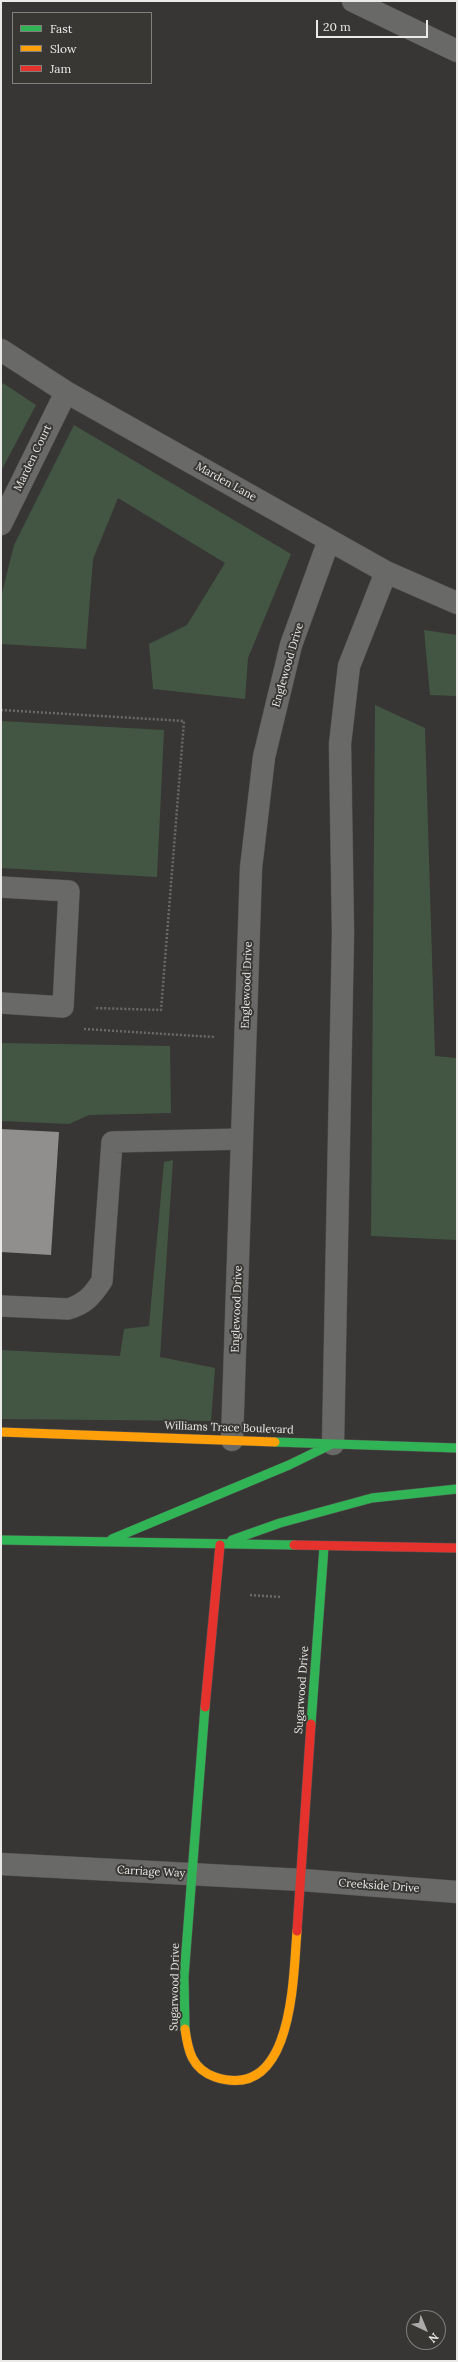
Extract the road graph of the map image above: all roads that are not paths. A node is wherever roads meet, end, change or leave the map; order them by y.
1 (353, 1) edge
2 (457, 51) edge
3 (1, 350) edge
4 (66, 392) junction
5 (1, 524) edge
6 (329, 540) junction
7 (386, 572) junction
8 (457, 603) edge
9 (1, 887) edge
10 (1, 1004) edge
11 (242, 1139) junction
12 (1, 1306) edge
13 (1, 1432) edge
14 (232, 1440) junction
15 (333, 1444) junction
16 (457, 1448) edge
17 (457, 1489) edge
18 (1, 1540) edge
19 (104, 1542) junction
20 (220, 1545) junction
21 (324, 1547) junction
22 (457, 1548) edge
23 (1, 1864) edge
24 (191, 1874) junction
25 (302, 1880) junction
26 (457, 1892) edge

1 - 2 street
3 - 4 street, Marden Lane
4 - 5 street, Marden Court
4 - 6 street, Marden Lane
6 - 7 street, Marden Lane
6 - 11 street, Englewood Drive
7 - 8 street, Marden Lane
7 - 15 street
9 - 10 lane
11 - 12 lane
11 - 14 street, Englewood Drive
13 - 14 main road, Williams Trace Boulevard
14 - 15 main road, Williams Trace Boulevard
15 - 16 main road, Williams Trace Boulevard
15 - 19 main road
17 - 20 main road
18 - 19 main road
19 - 20 main road
20 - 21 main road
20 - 24 main road, Sugarwood Drive
21 - 22 main road
21 - 25 main road, Sugarwood Drive
23 - 24 street, Carriage Way
24 - 25 street, Carriage Way
24 - 25 main road, Sugarwood Drive
25 - 26 street, Creekside Drive

